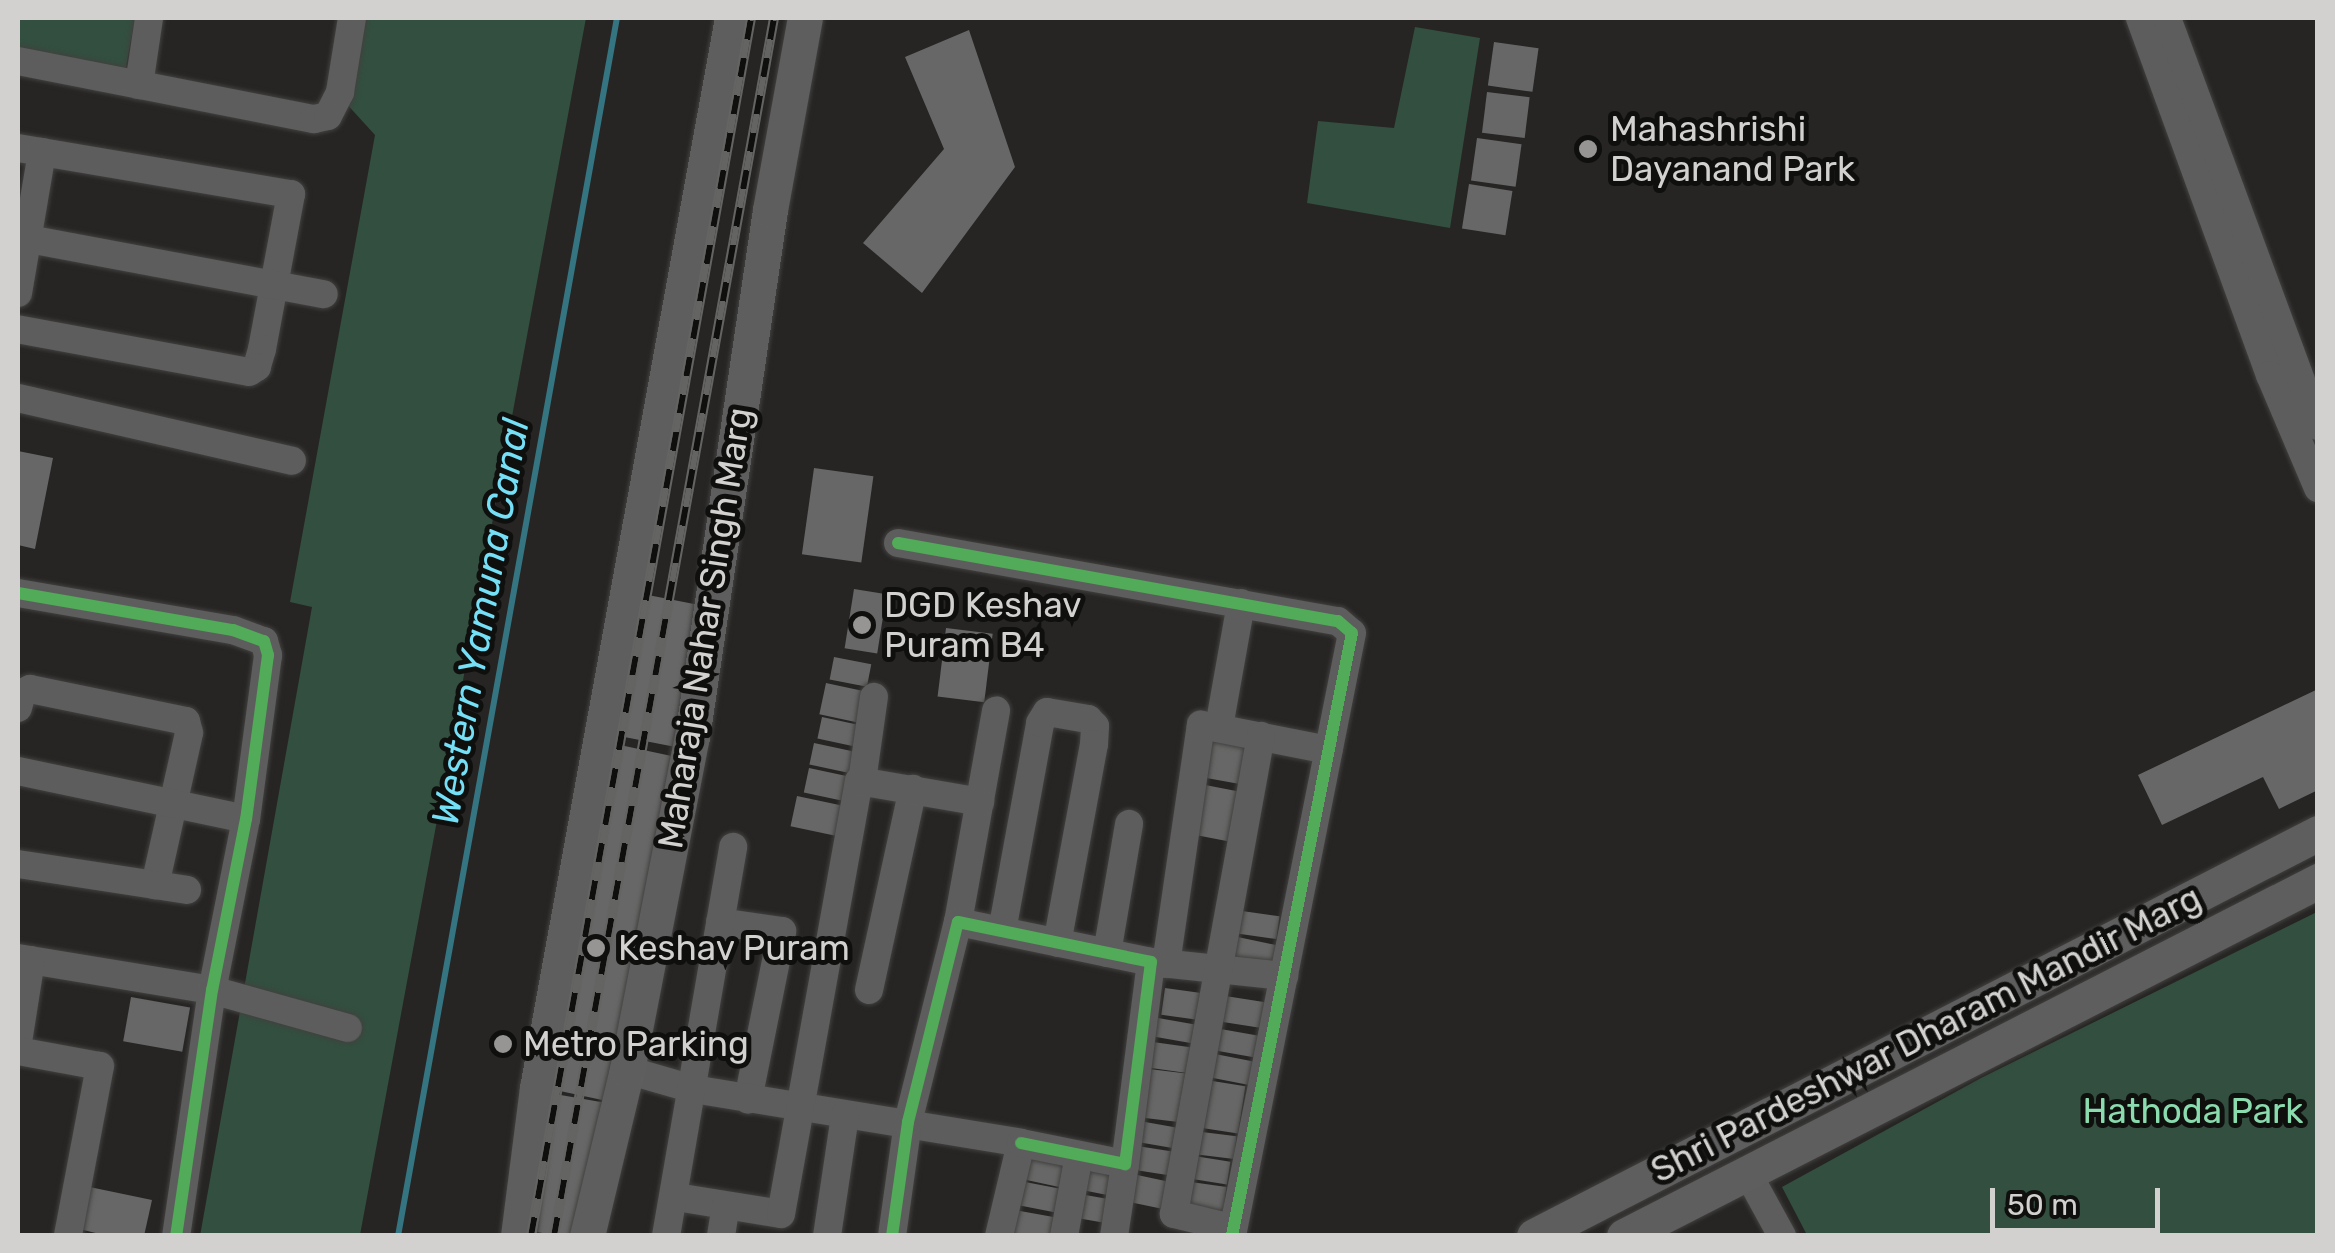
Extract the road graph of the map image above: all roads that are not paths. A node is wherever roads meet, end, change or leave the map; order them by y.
1 (149, 18) edge
2 (352, 18) edge
3 (732, 18) edge
4 (805, 18) edge
5 (2140, 18) edge
6 (2167, 18) edge
7 (18, 61) edge
8 (139, 85) junction
9 (30, 150) edge
10 (22, 238) edge
11 (274, 283) junction
12 (18, 293) edge
13 (324, 294) dead end
14 (18, 328) edge
15 (18, 398) edge
16 (2318, 426) edge
17 (292, 461) dead end
18 (2318, 488) edge
19 (898, 542) dead end
20 (18, 593) edge
21 (1242, 604) junction
22 (874, 697) dead end
23 (18, 708) edge
24 (996, 710) dead end
25 (1219, 727) junction
26 (1261, 736) junction
27 (1329, 750) junction
28 (18, 771) edge
29 (862, 781) junction
30 (913, 789) junction
31 (980, 802) junction
32 (172, 807) junction
33 (246, 820) junction
34 (1130, 824) dead end
35 (2318, 833) edge
36 (733, 846) dead end
37 (18, 864) edge
38 (2318, 881) edge
39 (155, 885) junction
40 (187, 890) dead end
41 (720, 922) junction
42 (958, 922) junction
43 (1002, 931) junction
44 (1057, 942) junction
45 (1107, 953) junction
46 (24, 959) edge
47 (1158, 963) junction
48 (1218, 969) junction
49 (1284, 976) junction
50 (212, 990) junction
51 (870, 990) dead end
52 (348, 1028) dead end
53 (18, 1042) edge
54 (18, 1052) edge
55 (627, 1070) junction
56 (692, 1089) junction
57 (748, 1100) junction
58 (800, 1109) junction
59 (845, 1114) junction
60 (908, 1122) junction
61 (1021, 1143) junction
62 (1079, 1155) junction
63 (1125, 1164) junction
64 (1747, 1172) junction
65 (676, 1198) junction
66 (726, 1206) junction
67 (780, 1225) edge
68 (1232, 1232) edge
69 (68, 1236) edge
70 (176, 1236) edge
71 (518, 1236) edge
72 (588, 1236) edge
73 (666, 1236) edge
74 (721, 1236) edge
75 (827, 1236) edge
76 (892, 1236) edge
77 (999, 1236) edge
78 (1064, 1236) edge
79 (1114, 1236) edge
80 (1534, 1236) edge
81 (1624, 1236) edge
82 (1782, 1236) edge

1 - 8 street
2 - 8 street
3 - 71 main road
4 - 55 main road, Maharaja Nahar Singh Marg
5 - 18 street
6 - 16 street
7 - 8 street
9 - 10 street
9 - 11 street
10 - 11 street
10 - 12 street
11 - 13 street
11 - 14 street
15 - 17 street
19 - 21 street
20 - 33 street
21 - 25 street
21 - 27 street
22 - 29 street
23 - 32 street
24 - 31 street
25 - 26 street
25 - 47 street
26 - 27 street
26 - 48 street
27 - 49 street
28 - 32 street
29 - 30 street
29 - 58 street
30 - 31 street
30 - 51 street
31 - 42 street
32 - 33 street
32 - 39 street
33 - 50 street
34 - 45 street
35 - 80 main road, Shri Pardeshwar Dharam Mandir Marg
36 - 41 street
37 - 39 street
38 - 64 main road, Shri Pardeshwar Dharam Mandir Marg
39 - 40 street
41 - 56 street
41 - 57 street
42 - 43 street
42 - 60 street
43 - 44 street
43 - 44 street
44 - 45 street
45 - 47 street
46 - 50 street
46 - 53 street
47 - 48 street
47 - 63 street
48 - 49 street
48 - 68 street
49 - 68 street
50 - 52 street
50 - 70 street
54 - 69 street
55 - 56 street
55 - 72 main road, Maharaja Nahar Singh Marg
56 - 57 street
56 - 65 street
57 - 58 street
58 - 59 street
58 - 67 street
59 - 60 street
59 - 75 street
60 - 61 street
60 - 76 street
61 - 62 street
61 - 77 street
62 - 63 street
62 - 78 street
63 - 79 street
64 - 81 main road, Shri Pardeshwar Dharam Mandir Marg
64 - 82 street
65 - 66 street
65 - 73 street
66 - 67 street
66 - 74 street

